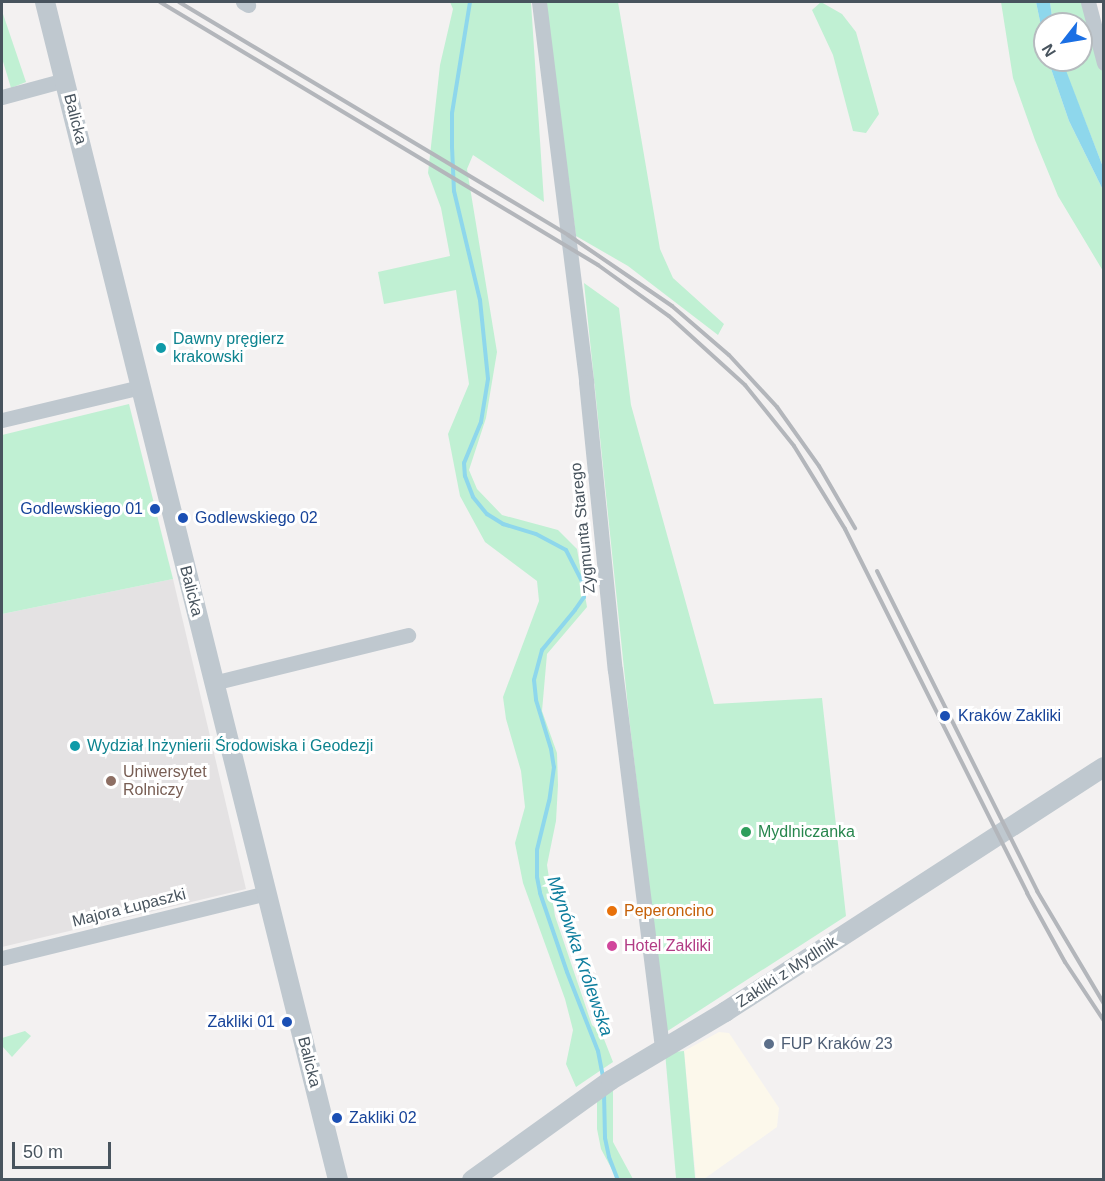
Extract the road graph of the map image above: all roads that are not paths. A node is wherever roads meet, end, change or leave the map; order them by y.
1 (45, 2) edge
2 (539, 2) edge
3 (1088, 2) edge
4 (1104, 63) edge
5 (65, 80) junction
6 (2, 97) edge
7 (141, 387) junction
8 (2, 420) edge
9 (408, 635) dead end
10 (213, 683) junction
11 (1104, 766) edge
12 (266, 893) junction
13 (2, 958) edge
14 (662, 1050) junction
15 (338, 1179) edge
16 (472, 1179) edge

1 - 5 street, Balicka
2 - 14 street, Zygmunta Starego
3 - 4 street
5 - 6 street
5 - 7 street, Balicka
7 - 8 street
7 - 10 street, Balicka
9 - 10 street
10 - 12 street, Balicka
11 - 14 street, Zakliki z Mydlnik
12 - 13 street, Majora Łupaszki
12 - 15 street, Balicka
14 - 16 street, Zakliki z Mydlnik

